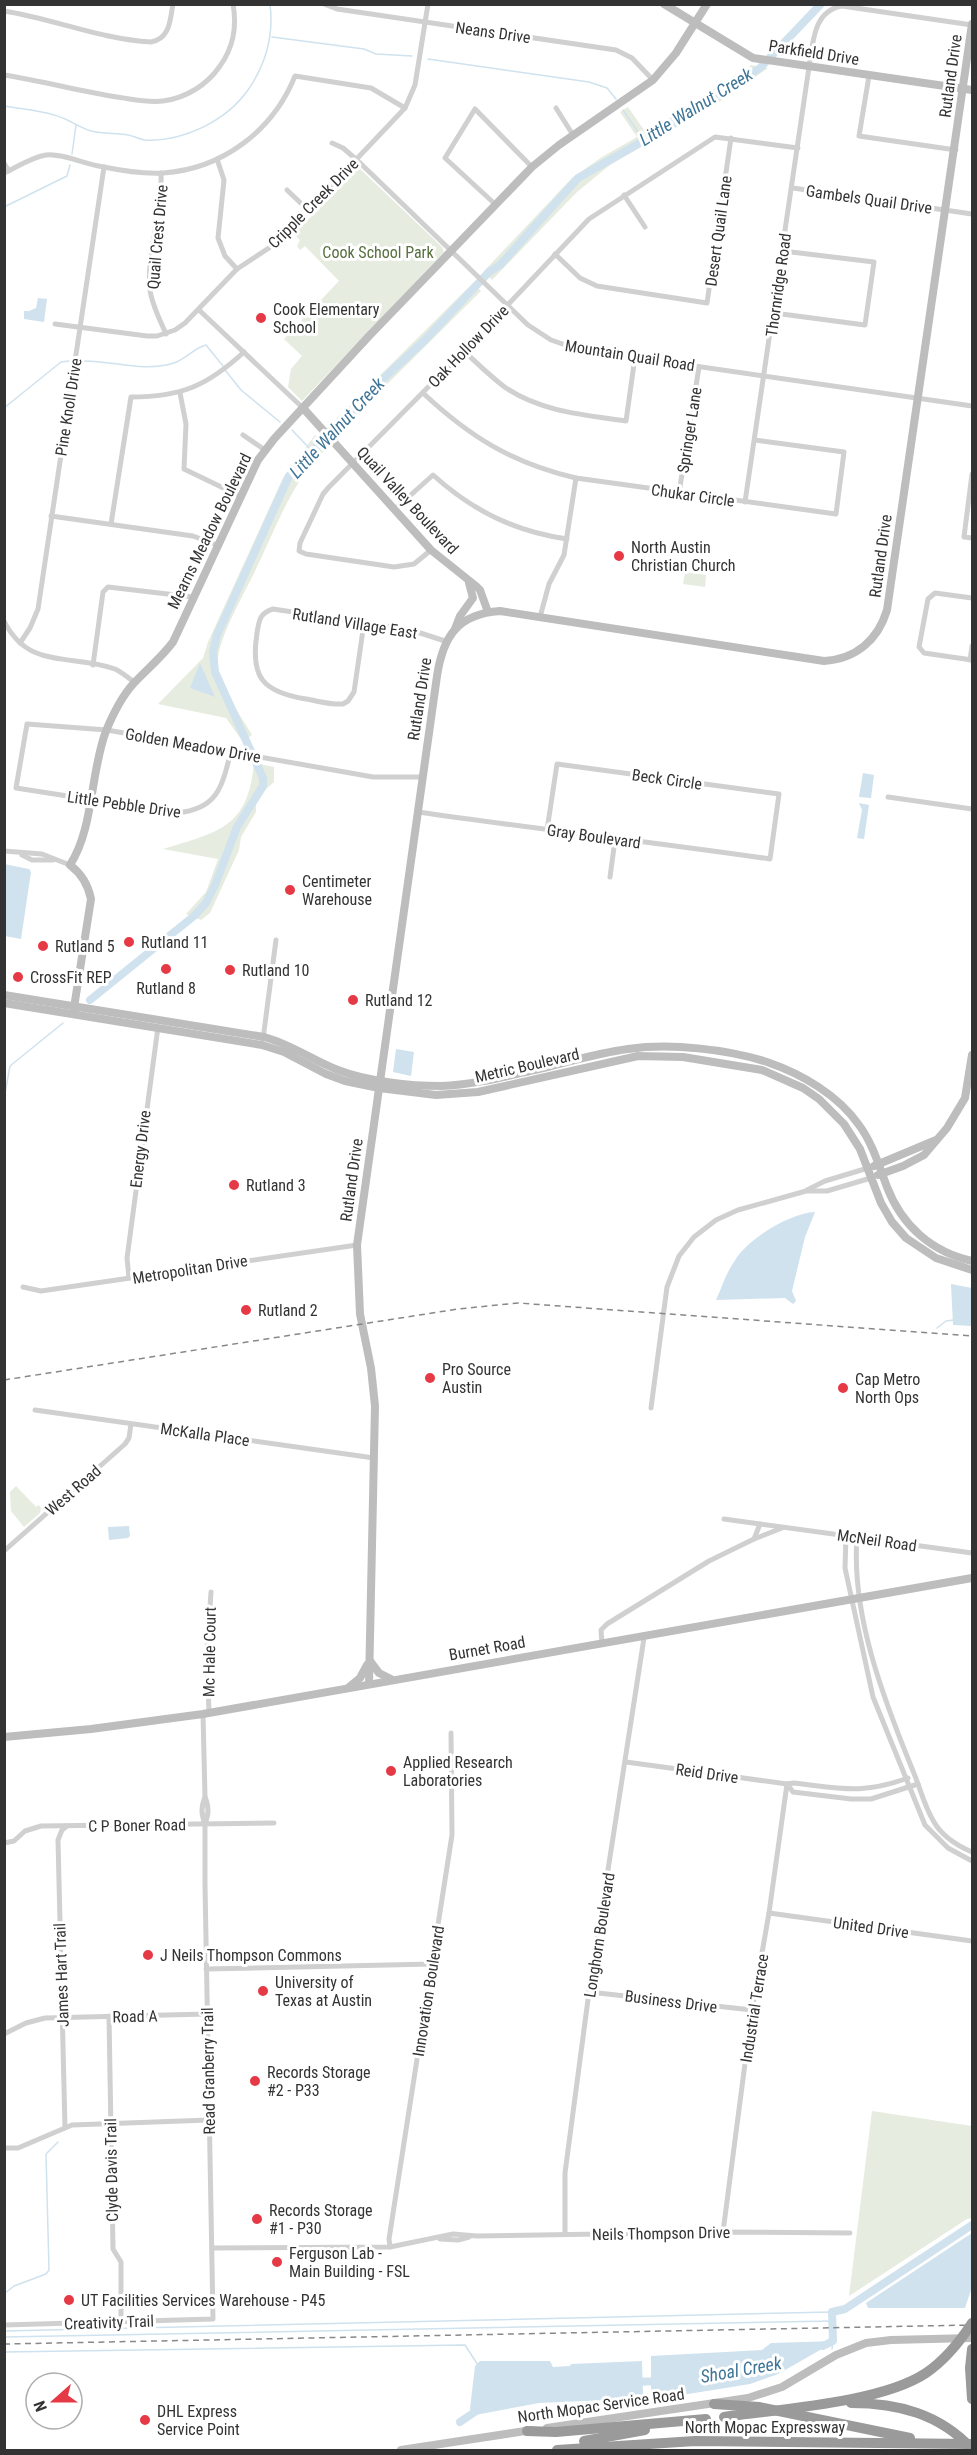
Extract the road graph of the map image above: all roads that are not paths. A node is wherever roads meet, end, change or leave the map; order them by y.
1 (173, 4) edge
2 (233, 4) edge
3 (324, 4) edge
4 (428, 4) edge
5 (664, 4) edge
6 (707, 4) edge
7 (4, 11) edge
8 (425, 22) junction
9 (694, 24) junction
10 (972, 24) edge
11 (809, 67) junction
12 (4, 75) edge
13 (869, 76) junction
14 (652, 80) junction
15 (968, 90) edge
16 (405, 108) junction
17 (556, 108) dead end
18 (573, 135) junction
19 (731, 138) junction
20 (332, 143) dead end
21 (798, 148) junction
22 (956, 150) junction
23 (217, 159) junction
24 (357, 160) junction
25 (4, 163) edge
26 (532, 167) junction
27 (104, 168) junction
28 (7, 172) edge
29 (161, 173) junction
30 (793, 188) junction
31 (287, 190) dead end
32 (624, 195) junction
33 (496, 206) junction
34 (308, 210) junction
35 (946, 211) junction
36 (972, 214) edge
37 (645, 227) dead end
38 (453, 251) junction
39 (783, 251) junction
40 (555, 254) junction
41 (237, 269) junction
42 (507, 305) junction
43 (199, 310) junction
44 (774, 314) junction
45 (55, 324) dead end
46 (80, 328) junction
47 (166, 334) junction
48 (464, 351) junction
49 (244, 352) junction
50 (635, 357) junction
51 (699, 367) junction
52 (765, 376) junction
53 (180, 393) junction
54 (423, 393) junction
55 (918, 399) junction
56 (972, 406) edge
57 (303, 408) junction
58 (243, 435) dead end
59 (755, 440) junction
60 (265, 450) junction
61 (351, 463) junction
62 (972, 474) edge
63 (576, 478) junction
64 (679, 493) junction
65 (240, 496) junction
66 (745, 502) junction
67 (394, 510) junction
68 (51, 516) junction
69 (111, 524) junction
70 (972, 538) edge
71 (567, 539) junction
72 (218, 545) junction
73 (431, 550) junction
74 (467, 579) junction
75 (193, 597) junction
76 (972, 598) edge
77 (488, 612) junction
78 (540, 616) junction
79 (4, 621) edge
80 (364, 623) junction
81 (454, 631) junction
82 (445, 641) junction
83 (20, 644) junction
84 (972, 646) edge
85 (971, 660) edge
86 (93, 664) junction
87 (134, 682) junction
88 (107, 730) junction
89 (231, 751) junction
90 (423, 777) junction
91 (16, 788) joint
92 (888, 797) dead end
93 (89, 800) junction
94 (972, 809) edge
95 (418, 812) junction
96 (547, 830) junction
97 (615, 840) junction
98 (4, 852) edge
99 (770, 859) joint
100 (70, 865) junction
101 (610, 877) dead end
102 (276, 940) dead end
103 (4, 995) edge
104 (4, 1003) edge
105 (73, 1010) junction
106 (158, 1024) junction
107 (263, 1041) junction
108 (972, 1055) edge
109 (779, 1071) junction
110 (380, 1084) junction
111 (972, 1090) edge
112 (965, 1098) junction
113 (936, 1140) junction
114 (879, 1164) junction
115 (868, 1167) junction
116 (882, 1174) junction
117 (871, 1178) junction
118 (806, 1191) junction
119 (357, 1245) junction
120 (941, 1256) junction
121 (972, 1261) edge
122 (972, 1270) edge
123 (129, 1278) junction
124 (23, 1287) dead end
125 (651, 1408) dead end
126 (35, 1410) dead end
127 (131, 1424) junction
128 (374, 1458) junction
129 (724, 1519) dead end
130 (760, 1524) junction
131 (782, 1528) junction
132 (846, 1535) junction
133 (857, 1537) junction
134 (754, 1539) junction
135 (4, 1551) edge
136 (972, 1553) edge
137 (972, 1578) edge
138 (211, 1592) dead end
139 (856, 1600) junction
140 (644, 1638) junction
141 (602, 1644) junction
142 (369, 1659) junction
143 (395, 1679) junction
144 (369, 1684) junction
145 (347, 1688) junction
146 (206, 1714) junction
147 (451, 1733) dead end
148 (4, 1737) edge
149 (626, 1762) junction
150 (915, 1776) junction
151 (906, 1779) junction
152 (787, 1784) junction
153 (918, 1784) junction
154 (909, 1787) junction
155 (274, 1823) dead end
156 (205, 1824) junction
157 (68, 1826) junction
158 (4, 1844) edge
159 (972, 1852) edge
160 (972, 1861) edge
161 (769, 1913) junction
162 (972, 1941) edge
163 (432, 1964) junction
164 (206, 1969) junction
165 (589, 1992) junction
166 (752, 2010) junction
167 (207, 2014) junction
168 (109, 2016) junction
169 (63, 2017) junction
170 (4, 2034) edge
171 (210, 2120) junction
172 (110, 2124) junction
173 (65, 2128) junction
174 (4, 2148) edge
175 (723, 2232) junction
176 (850, 2233) dead end
177 (565, 2234) junction
178 (390, 2247) junction
179 (212, 2248) junction
180 (213, 2319) joint
181 (121, 2321) junction
182 (972, 2323) edge
183 (4, 2325) edge
184 (972, 2338) edge
185 (972, 2349) edge
186 (972, 2399) edge
187 (830, 2402) junction
188 (714, 2404) junction
189 (706, 2419) junction
190 (527, 2431) junction
191 (928, 2443) junction
192 (971, 2448) edge
193 (401, 2451) edge
194 (549, 2451) edge
195 (558, 2451) edge
196 (628, 2451) edge

1 - 7 street
2 - 12 street
3 - 8 street, Neans Drive
4 - 8 street, Cripple Creek Drive
5 - 9 street, Parkfield Drive
6 - 9 street, Mearns Meadow Boulevard
8 - 14 street, Neans Drive
8 - 16 street, Cripple Creek Drive
9 - 11 street, Parkfield Drive
9 - 14 street, Mearns Meadow Boulevard
10 - 11 street, Thornridge Road
10 - 15 street, Rutland Drive
11 - 13 street, Parkfield Drive
11 - 21 street, Thornridge Road
13 - 15 street, Parkfield Drive
13 - 22 street
14 - 18 street, Mearns Meadow Boulevard
15 - 22 street, Rutland Drive
16 - 23 street
16 - 24 street, Cripple Creek Drive
17 - 18 street
18 - 26 street, Mearns Meadow Boulevard
19 - 21 street, Oak Hollow Drive
19 - 32 street, Oak Hollow Drive
19 - 40 street, Desert Quail Lane
20 - 24 street, Mountain Quail Road
21 - 30 street, Thornridge Road
22 - 35 street, Rutland Drive
23 - 29 street
23 - 41 street
24 - 34 street, Cripple Creek Drive
24 - 38 street, Mountain Quail Road
25 - 28 street
26 - 33 street, Mearns Meadow Boulevard
26 - 33 street
27 - 28 street
27 - 29 street
27 - 46 street, Pine Knoll Drive
29 - 47 street, Quail Crest Drive
30 - 35 street, Gambels Quail Drive
30 - 39 street, Thornridge Road
31 - 34 street
32 - 37 street
32 - 40 street, Oak Hollow Drive
33 - 38 street, Mearns Meadow Boulevard
34 - 41 street, Cripple Creek Drive
35 - 36 street, Gambels Quail Drive
35 - 55 street, Rutland Drive
38 - 42 street, Mountain Quail Road
38 - 57 street, Mearns Meadow Boulevard
39 - 44 street, Thornridge Road
39 - 44 street
40 - 42 street, Oak Hollow Drive
41 - 43 street, Cripple Creek Drive
42 - 48 street, Oak Hollow Drive
42 - 50 street, Mountain Quail Road
43 - 47 street, Cripple Creek Drive
43 - 49 street, Quail Valley Boulevard
44 - 52 street, Thornridge Road
45 - 46 street
46 - 47 street
46 - 68 street, Pine Knoll Drive
48 - 50 street
48 - 54 street, Oak Hollow Drive
49 - 53 street
49 - 57 street, Quail Valley Boulevard
50 - 51 street, Mountain Quail Road
51 - 52 street, Mountain Quail Road
51 - 64 street, Springer Lane
52 - 55 street, Mountain Quail Road
52 - 59 street, Thornridge Road
53 - 65 street
53 - 69 street
54 - 61 street, Oak Hollow Drive
54 - 63 street, Chukar Circle
55 - 56 street, Mountain Quail Road
55 - 78 street, Rutland Drive
57 - 60 street, Mearns Meadow Boulevard
57 - 61 street, Quail Valley Boulevard
58 - 60 street
59 - 66 street, Thornridge Road
59 - 66 street, Chukar Circle
60 - 65 street, Mearns Meadow Boulevard
61 - 67 street, Quail Valley Boulevard
61 - 73 street, Oak Hollow Drive
62 - 70 street
63 - 64 street, Chukar Circle
63 - 71 street
64 - 66 street, Chukar Circle
65 - 72 street, Mearns Meadow Boulevard
67 - 71 street
67 - 73 street, Quail Valley Boulevard
68 - 69 street
68 - 83 street, Pine Knoll Drive
69 - 72 street
71 - 78 street
72 - 75 street, Mearns Meadow Boulevard
73 - 74 street, Quail Valley Boulevard
74 - 77 street, Quail Valley Boulevard
74 - 81 street
75 - 86 street
75 - 87 street, Mearns Meadow Boulevard
76 - 85 street
77 - 78 street, Rutland Drive
77 - 81 street, Rutland Drive
79 - 83 street
80 - 80 street, Rutland Village East
80 - 82 street, Rutland Village East
81 - 82 street, Rutland Drive
82 - 90 street, Rutland Drive
83 - 86 street
84 - 85 street
86 - 87 street
87 - 88 street, Mearns Meadow Boulevard
88 - 89 street, Golden Meadow Drive
88 - 91 street, Golden Meadow Drive
88 - 93 street, Mearns Meadow Boulevard
89 - 90 street, Golden Meadow Drive
89 - 93 street, Little Pebble Drive
90 - 95 street, Rutland Drive
91 - 93 street, Little Pebble Drive
92 - 94 street
93 - 100 street, Mearns Meadow Boulevard
95 - 96 street, Gray Boulevard
95 - 110 street, Rutland Drive
96 - 97 street, Gray Boulevard
96 - 99 street, Beck Circle
97 - 99 street, Gray Boulevard
97 - 101 street
98 - 100 street
100 - 105 street
102 - 107 street
103 - 105 street, Metric Boulevard
104 - 105 street, Metric Boulevard
105 - 106 street, Metric Boulevard
106 - 107 street, Metric Boulevard
106 - 123 street, Energy Drive
107 - 110 street, Metric Boulevard
108 - 112 street
109 - 110 street, Metric Boulevard
109 - 114 street, Metric Boulevard
109 - 115 street, Metric Boulevard
110 - 119 street, Rutland Drive
111 - 112 street
112 - 113 street
113 - 114 street
113 - 116 street
114 - 115 street
114 - 116 street, Metric Boulevard
115 - 117 street, Metric Boulevard
115 - 118 street
116 - 117 street
116 - 120 street, Metric Boulevard
117 - 118 street
117 - 120 street, Metric Boulevard
118 - 125 street
119 - 123 street, Metropolitan Drive
119 - 128 street, Rutland Drive
120 - 121 street, Metric Boulevard
120 - 122 street, Metric Boulevard
123 - 124 street, Metropolitan Drive
126 - 127 street, McKalla Place
127 - 128 street, McKalla Place
127 - 135 street, West Road
128 - 142 street, Rutland Drive
129 - 130 street, McNeil Road
130 - 131 street, McNeil Road
130 - 134 street
131 - 132 street, McNeil Road
131 - 134 street, McNeil Road
132 - 133 street, McNeil Road
132 - 139 street
133 - 136 street, McNeil Road
133 - 139 street
134 - 141 street, McNeil Road
137 - 139 street, Burnet Road
138 - 146 street, Mc Hale Court
139 - 140 street, Burnet Road
139 - 150 street
139 - 151 street
140 - 141 street, Burnet Road
140 - 149 street, Longhorn Boulevard
141 - 143 street, Burnet Road
142 - 143 street
142 - 144 street, Rutland Drive
142 - 145 street
143 - 144 street, Burnet Road
144 - 145 street, Burnet Road
145 - 146 street, Burnet Road
146 - 148 street, Burnet Road
146 - 156 street, Read Granberry Trail
147 - 163 street, Innovation Boulevard
149 - 152 street, Reid Drive
149 - 165 street, Longhorn Boulevard
150 - 151 street, Reid Drive
150 - 153 street
151 - 152 street, Reid Drive
151 - 154 street
152 - 154 street, Reid Drive
152 - 161 street, Industrial Terrace
153 - 154 street, Reid Drive
153 - 159 street
154 - 160 street
155 - 156 street, C P Boner Road
156 - 157 street, C P Boner Road
156 - 164 street, Read Granberry Trail
157 - 158 street, C P Boner Road
157 - 169 street, James Hart Trail
161 - 162 street, United Drive
161 - 166 street, Industrial Terrace
163 - 164 street
163 - 178 street, Innovation Boulevard
164 - 167 street, Read Granberry Trail
165 - 166 street, Business Drive
165 - 177 street, Longhorn Boulevard
166 - 175 street, Industrial Terrace
167 - 168 street, Road A
167 - 171 street, Read Granberry Trail
168 - 169 street, Road A
168 - 172 street, Clyde Davis Trail
169 - 170 street, Road A
169 - 173 street, James Hart Trail
171 - 172 street
171 - 179 street, Read Granberry Trail
172 - 173 street
172 - 181 street, Clyde Davis Trail
173 - 174 street
175 - 176 street, Neils Thompson Drive
175 - 177 street, Neils Thompson Drive
177 - 178 street, Neils Thompson Drive
178 - 179 street, Neils Thompson Drive
179 - 180 street, Read Granberry Trail
180 - 181 street, Creativity Trail
181 - 183 street, Creativity Trail
182 - 187 highway, bridge
184 - 188 street, North Mopac Service Road
185 - 186 highway
187 - 189 highway, bridge
187 - 192 highway, bridge
188 - 190 street, North Mopac Service Road
188 - 191 highway
189 - 190 highway
189 - 194 highway
190 - 193 street, North Mopac Service Road
191 - 192 highway, North Mopac Expressway
191 - 195 highway, North Mopac Expressway
192 - 196 highway

